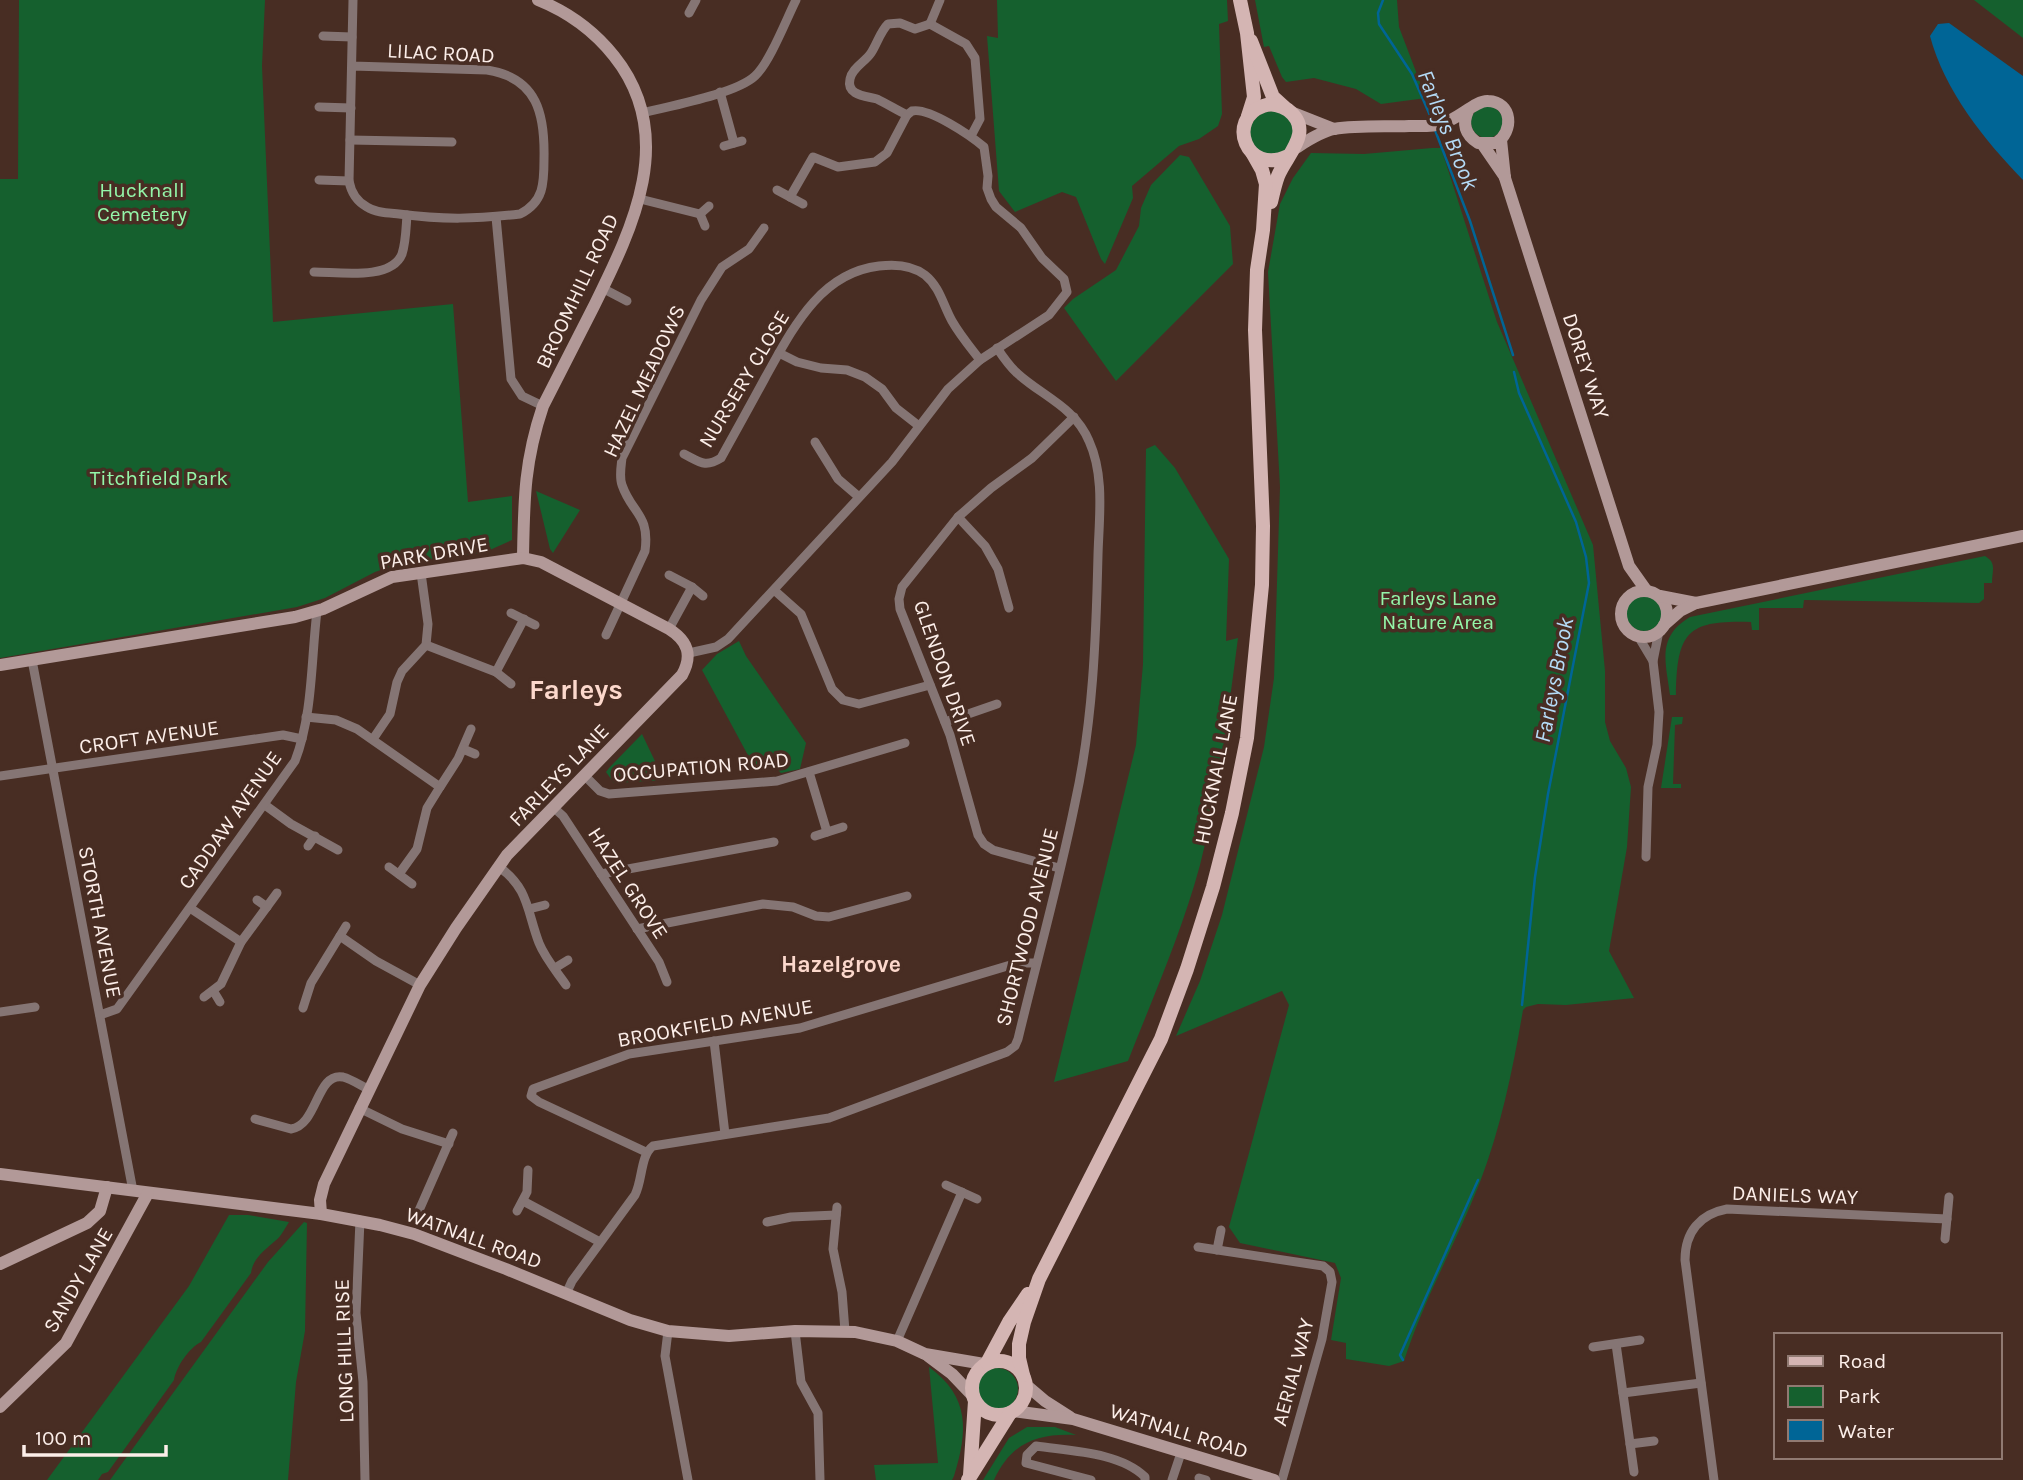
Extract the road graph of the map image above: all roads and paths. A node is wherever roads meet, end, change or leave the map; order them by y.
1 (354, 0) edge
2 (537, 0) edge
3 (696, 0) edge
4 (796, 0) edge
5 (940, 0) edge
6 (1240, 0) edge
7 (690, 13) dead end
8 (930, 24) junction
9 (1247, 33) junction
10 (323, 36) dead end
11 (352, 37) junction
12 (352, 66) junction
13 (720, 92) junction
14 (319, 107) dead end
15 (351, 108) junction
16 (1287, 110) junction
17 (1468, 111) junction
18 (642, 113) junction
19 (907, 116) junction
20 (1248, 118) junction
21 (1439, 125) junction
22 (1334, 130) junction
23 (971, 136) junction
24 (1469, 136) junction
25 (350, 139) junction
26 (1501, 140) junction
27 (452, 142) dead end
28 (733, 144) dead end
29 (1483, 145) junction
30 (1292, 152) junction
31 (1253, 154) junction
32 (1505, 178) junction
33 (319, 180) dead end
34 (349, 181) junction
35 (776, 190) dead end
36 (790, 197) junction
37 (640, 199) junction
38 (803, 204) dead end
39 (709, 206) dead end
40 (700, 214) junction
41 (407, 215) junction
42 (496, 217) junction
43 (705, 226) dead end
44 (764, 228) dead end
45 (1263, 230) junction
46 (314, 272) dead end
47 (602, 288) junction
48 (628, 301) dead end
49 (997, 348) junction
50 (779, 353) junction
51 (980, 360) junction
52 (543, 406) junction
53 (1074, 417) junction
54 (919, 426) junction
55 (815, 442) dead end
56 (684, 454) dead end
57 (859, 497) junction
58 (958, 517) junction
59 (2023, 536) edge
60 (523, 558) junction
61 (1629, 566) junction
62 (421, 572) junction
63 (669, 575) dead end
64 (692, 587) junction
65 (774, 590) junction
66 (1646, 590) junction
67 (703, 596) dead end
68 (1660, 596) junction
69 (1696, 603) junction
70 (621, 604) junction
71 (1622, 606) junction
72 (1009, 608) dead end
73 (317, 611) junction
74 (511, 613) dead end
75 (524, 619) junction
76 (535, 625) dead end
77 (1662, 628) junction
78 (669, 629) junction
79 (606, 635) dead end
80 (1638, 636) junction
81 (426, 645) junction
82 (689, 653) junction
83 (32, 660) junction
84 (1653, 661) junction
85 (0, 665) edge
86 (496, 672) junction
87 (511, 684) dead end
88 (930, 685) junction
89 (997, 704) dead end
90 (306, 717) junction
91 (945, 722) junction
92 (471, 729) dead end
93 (302, 739) junction
94 (373, 739) junction
95 (905, 743) dead end
96 (463, 749) junction
97 (475, 754) dead end
98 (52, 768) junction
99 (809, 772) junction
100 (0, 776) edge
101 (585, 776) junction
102 (440, 787) junction
103 (265, 805) junction
104 (554, 808) junction
105 (843, 827) dead end
106 (827, 832) junction
107 (315, 836) junction
108 (815, 836) dead end
109 (775, 842) dead end
110 (308, 846) dead end
111 (338, 850) dead end
112 (1646, 857) dead end
113 (389, 867) dead end
114 (499, 867) junction
115 (1059, 868) junction
116 (601, 873) junction
117 (399, 874) junction
118 (412, 884) dead end
119 (277, 893) dead end
120 (907, 896) dead end
121 (257, 900) dead end
122 (545, 905) dead end
123 (267, 907) junction
124 (190, 908) junction
125 (528, 909) junction
126 (346, 926) dead end
127 (637, 929) junction
128 (340, 936) junction
129 (241, 942) junction
130 (568, 960) dead end
131 (1036, 963) junction
132 (555, 968) junction
133 (667, 982) dead end
134 (420, 985) junction
135 (566, 985) dead end
136 (214, 992) junction
137 (204, 997) dead end
138 (220, 1002) dead end
139 (35, 1007) dead end
140 (303, 1008) dead end
141 (0, 1012) edge
142 (100, 1015) junction
143 (714, 1041) junction
144 (368, 1089) junction
145 (359, 1108) junction
146 (254, 1119) dead end
147 (453, 1133) dead end
148 (725, 1134) junction
149 (449, 1144) junction
150 (646, 1152) junction
151 (528, 1170) dead end
152 (0, 1174) edge
153 (946, 1185) dead end
154 (107, 1187) junction
155 (133, 1191) junction
156 (962, 1192) junction
157 (148, 1193) junction
158 (1949, 1197) dead end
159 (977, 1199) dead end
160 (523, 1201) junction
161 (517, 1211) dead end
162 (321, 1214) junction
163 (417, 1215) dead end
164 (1947, 1219) junction
165 (360, 1220) junction
166 (767, 1222) dead end
167 (1221, 1230) dead end
168 (1945, 1239) dead end
169 (600, 1242) junction
170 (1198, 1247) dead end
171 (1217, 1250) junction
172 (0, 1264) edge
173 (1039, 1279) junction
174 (566, 1294) junction
175 (668, 1331) junction
176 (795, 1331) junction
177 (845, 1331) junction
178 (1640, 1340) dead end
179 (897, 1341) junction
180 (1616, 1344) junction
181 (1592, 1347) dead end
182 (925, 1354) junction
183 (986, 1364) junction
184 (1024, 1380) junction
185 (1701, 1383) junction
186 (1623, 1393) junction
187 (974, 1399) junction
188 (0, 1406) edge
189 (1011, 1412) junction
190 (1073, 1419) junction
191 (1654, 1441) dead end
192 (1630, 1444) junction
193 (1181, 1453) junction
194 (806, 1455) dead end
195 (819, 1455) junction
196 (1634, 1472) dead end
197 (969, 1478) edge
198 (365, 1480) edge
199 (688, 1480) edge
200 (820, 1480) edge
201 (1091, 1480) edge
202 (1145, 1480) edge
203 (1172, 1480) edge
204 (1274, 1480) edge
205 (1282, 1480) edge
206 (1714, 1480) edge

1 - 11 street
2 - 18 street, BROOMHILL ROAD
3 - 7 street
4 - 13 street
5 - 8 street
6 - 9 main road, HUCKNALL LANE
8 - 19 street
8 - 23 street
9 - 16 main road, HUCKNALL LANE
9 - 20 main road, HUCKNALL LANE
10 - 11 street
11 - 12 street
12 - 15 street
12 - 42 street, LILAC ROAD
13 - 18 street
13 - 28 street
14 - 15 street
15 - 25 street
16 - 20 main road
16 - 22 street
16 - 30 main road, HUCKNALL LANE
17 - 21 street
17 - 24 street
17 - 26 street
18 - 37 street, BROOMHILL ROAD
19 - 23 street
19 - 36 street
20 - 31 main road, HUCKNALL LANE
21 - 22 street
21 - 24 street
22 - 30 street
23 - 49 street
24 - 29 street
25 - 27 street
25 - 34 street
26 - 29 street
26 - 32 street, DOREY WAY
29 - 32 street, DOREY WAY
30 - 31 main road
30 - 45 main road, HUCKNALL LANE
31 - 45 main road, HUCKNALL LANE
32 - 61 street, DOREY WAY
33 - 34 street
34 - 41 street
35 - 36 street
36 - 38 street
37 - 40 street
37 - 47 street, BROOMHILL ROAD
39 - 40 street
40 - 43 street
41 - 42 street
41 - 46 street
42 - 52 street
44 - 70 street, HAZEL MEADOWS
45 - 173 main road, HUCKNALL LANE
47 - 48 street
47 - 52 street, BROOMHILL ROAD
49 - 51 street
49 - 53 street, SHORTWOOD AVENUE
50 - 51 street, NURSERY CLOSE
50 - 54 street
50 - 56 street, NURSERY CLOSE
51 - 54 street
52 - 60 street, BROOMHILL ROAD
53 - 58 street, GLENDON DRIVE
53 - 115 street, SHORTWOOD AVENUE
54 - 57 street
55 - 57 street
57 - 65 street
58 - 72 street
58 - 88 street, GLENDON DRIVE
59 - 69 street
60 - 62 street, PARK DRIVE
60 - 70 street, PARK DRIVE
61 - 66 street, DOREY WAY
61 - 71 street, DOREY WAY
62 - 73 street, PARK DRIVE
62 - 81 street
63 - 64 street
64 - 67 street
64 - 78 street
65 - 82 street
65 - 88 street
66 - 68 street
66 - 71 street
68 - 69 street
68 - 77 street
69 - 77 street
70 - 78 street, PARK DRIVE
70 - 79 street, HAZEL MEADOWS
71 - 80 street
73 - 83 street, PARK DRIVE
73 - 90 street, CADDAW AVENUE
74 - 75 street
75 - 76 street
75 - 86 street
77 - 80 street
77 - 84 street
78 - 82 street, PARK DRIVE
80 - 84 street
81 - 86 street
81 - 94 street
82 - 101 street, FARLEYS LANE
83 - 85 street, PARK DRIVE
83 - 98 street, STORTH AVENUE
84 - 112 street
86 - 87 street
88 - 91 street, GLENDON DRIVE
89 - 91 street
90 - 93 street, CADDAW AVENUE
90 - 94 street
91 - 115 street, GLENDON DRIVE
92 - 96 street
93 - 98 street, CROFT AVENUE
93 - 103 street, CADDAW AVENUE
94 - 102 street
95 - 99 street, OCCUPATION ROAD
96 - 97 street
96 - 102 street
98 - 100 street, CROFT AVENUE
98 - 142 street, STORTH AVENUE
99 - 101 street, OCCUPATION ROAD
99 - 106 street
101 - 104 street, FARLEYS LANE
102 - 117 street
103 - 107 street
103 - 124 street, CADDAW AVENUE
104 - 114 street, FARLEYS LANE
104 - 116 street, HAZEL GROVE
105 - 106 street
106 - 108 street
107 - 110 street
107 - 111 street
109 - 116 street
113 - 117 street
114 - 125 street
114 - 134 street, FARLEYS LANE
115 - 131 street, SHORTWOOD AVENUE
116 - 127 street, HAZEL GROVE
117 - 118 street
119 - 123 street
120 - 127 street
121 - 123 street
122 - 125 street
123 - 129 street
124 - 129 street
124 - 142 street, CADDAW AVENUE
125 - 132 street
126 - 128 street
127 - 133 street, HAZEL GROVE
128 - 134 street
128 - 140 street
129 - 136 street
130 - 132 street
131 - 143 street, BROOKFIELD AVENUE
131 - 148 street, SHORTWOOD AVENUE
132 - 135 street
134 - 144 street, FARLEYS LANE
136 - 137 street
136 - 138 street
139 - 141 street
142 - 155 street, STORTH AVENUE
143 - 148 street
143 - 150 street, BROOKFIELD AVENUE
144 - 145 street, FARLEYS LANE
144 - 146 street
145 - 149 street
145 - 162 street, FARLEYS LANE
147 - 149 street
148 - 150 street, SHORTWOOD AVENUE
149 - 163 street
150 - 169 street
151 - 160 street
152 - 154 street, WATNALL ROAD
153 - 156 street
154 - 155 street, WATNALL ROAD
154 - 172 street
155 - 157 street, WATNALL ROAD
156 - 159 street
156 - 179 street
157 - 162 street, WATNALL ROAD
157 - 188 street, SANDY LANE
158 - 164 street
160 - 161 street
160 - 169 street
162 - 165 street, WATNALL ROAD
164 - 168 street
164 - 185 street, DANIELS WAY
165 - 174 street, WATNALL ROAD
165 - 198 street, LONG HILL RISE
166 - 177 street
167 - 171 street
169 - 174 street
170 - 171 street
171 - 205 street, AERIAL WAY
173 - 183 main road, HUCKNALL LANE
173 - 184 main road, HUCKNALL LANE
174 - 175 street, WATNALL ROAD
175 - 176 street, WATNALL ROAD
175 - 199 street
176 - 177 street, WATNALL ROAD
176 - 195 street
177 - 179 street, WATNALL ROAD
178 - 180 street
179 - 182 street, WATNALL ROAD
180 - 181 street
180 - 186 street
182 - 183 street, WATNALL ROAD
182 - 187 street, WATNALL ROAD
183 - 184 main road
183 - 187 main road
184 - 189 main road
184 - 190 street, WATNALL ROAD
185 - 186 street
185 - 206 street, DANIELS WAY
186 - 192 street
187 - 189 main road
187 - 197 main road
189 - 190 street, WATNALL ROAD
189 - 197 main road
190 - 193 street, WATNALL ROAD
191 - 192 street
192 - 196 street
193 - 203 street
193 - 204 street, WATNALL ROAD
194 - 195 street
195 - 200 street
201 - 202 street

